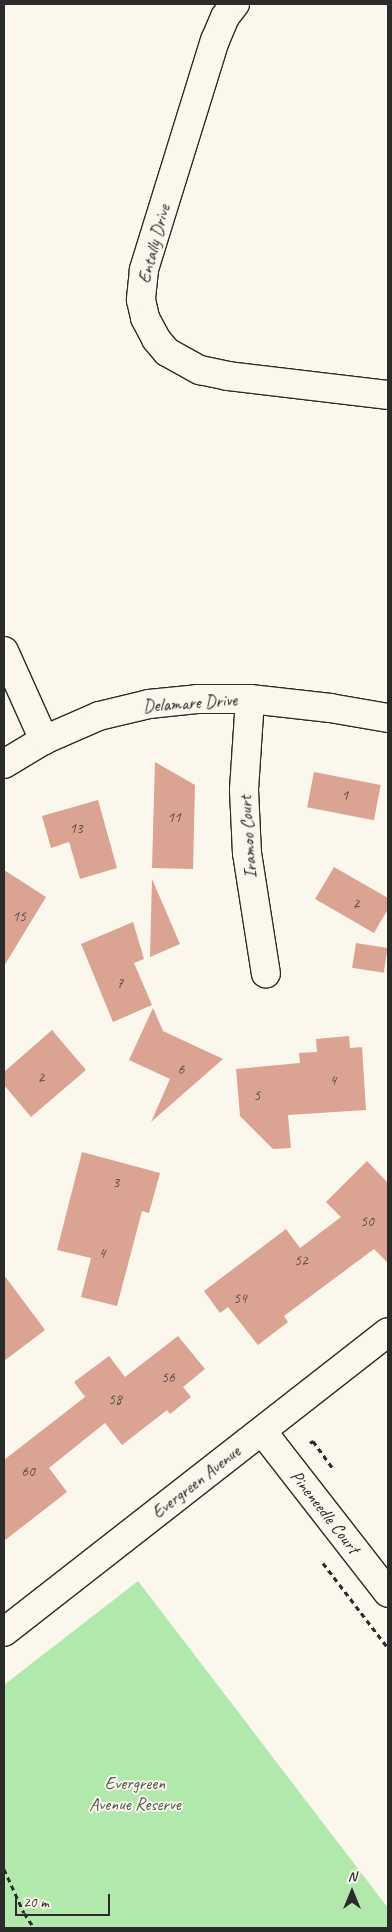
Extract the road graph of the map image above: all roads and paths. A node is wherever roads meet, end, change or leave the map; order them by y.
1 (235, 4) edge
2 (388, 395) edge
3 (4, 651) edge
4 (250, 699) junction
5 (388, 718) edge
6 (44, 740) junction
7 (4, 764) edge
8 (266, 974) dead end
9 (388, 1332) edge
10 (262, 1431) junction
11 (388, 1593) edge
12 (4, 1632) edge
13 (4, 1869) edge
14 (34, 1928) edge

1 - 2 street, Entally Drive
3 - 6 street
4 - 5 street, Delamare Drive
4 - 6 street, Delamare Drive
4 - 8 street, Iramoo Court
6 - 7 street, Delamare Drive
9 - 10 street, Evergreen Avenue
10 - 11 street, Pineneedle Court
10 - 12 street, Evergreen Avenue
13 - 14 path

